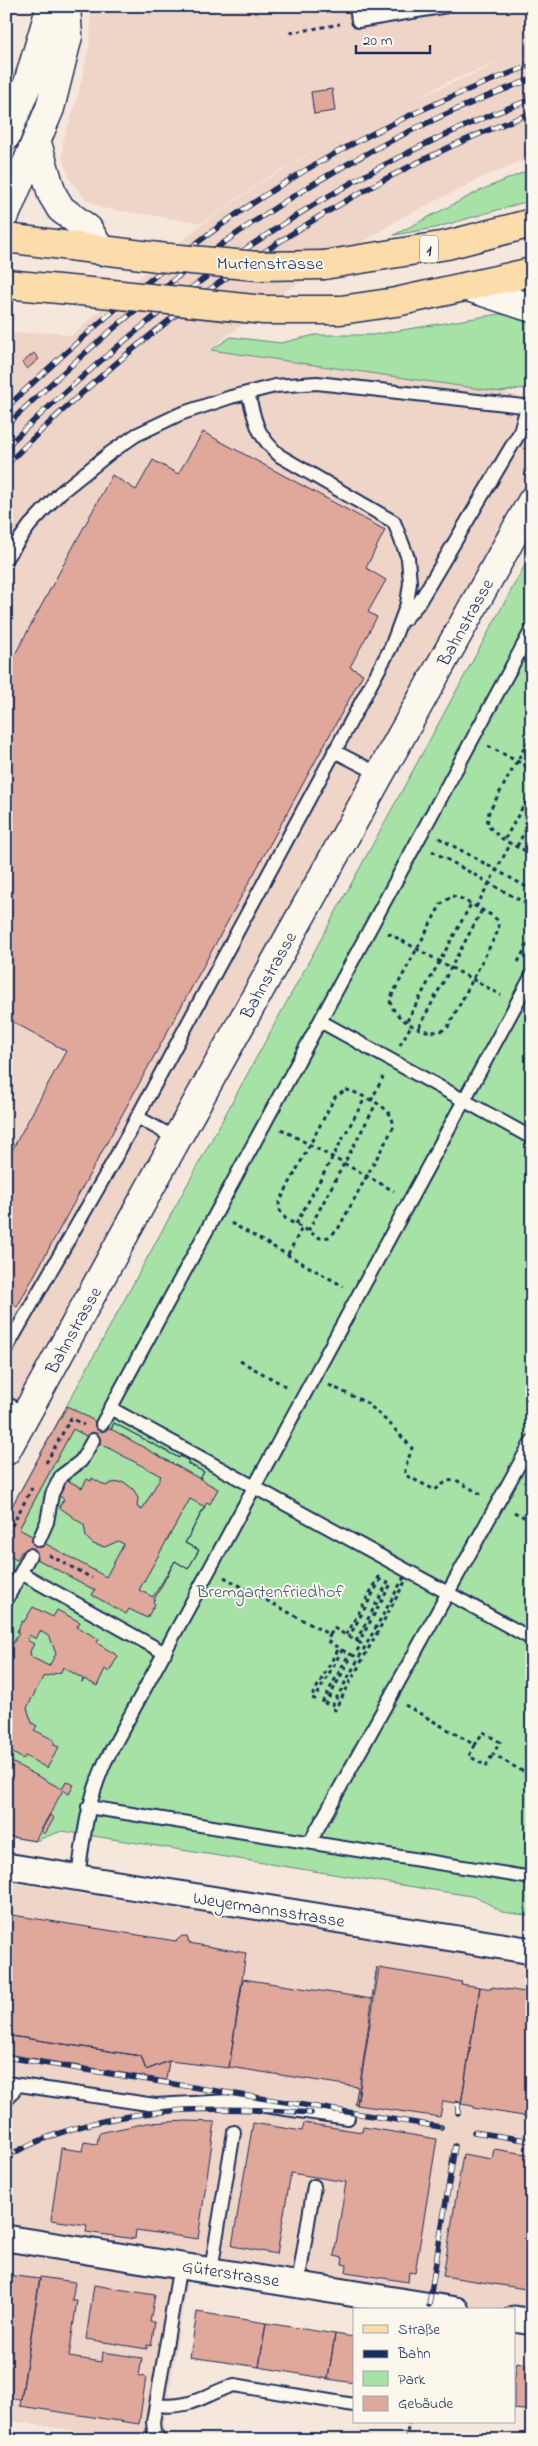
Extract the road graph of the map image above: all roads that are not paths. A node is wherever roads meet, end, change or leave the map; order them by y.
1 (51, 6) edge
2 (66, 6) edge
3 (356, 6) edge
4 (447, 6) edge
5 (6, 136) edge
6 (37, 143) junction
7 (6, 213) edge
8 (532, 223) edge
9 (6, 238) edge
10 (101, 251) junction
11 (532, 272) edge
12 (6, 284) edge
13 (468, 287) junction
14 (532, 308) edge
15 (248, 393) junction
16 (529, 407) edge
17 (532, 500) edge
18 (6, 558) edge
19 (400, 625) junction
20 (532, 630) edge
21 (334, 751) junction
22 (378, 774) junction
23 (532, 975) edge
24 (320, 1021) junction
25 (464, 1100) junction
26 (137, 1117) junction
27 (532, 1138) edge
28 (177, 1139) junction
29 (6, 1349) edge
30 (110, 1408) junction
31 (16, 1409) edge
32 (102, 1424) dead end
33 (93, 1440) dead end
34 (532, 1440) edge
35 (6, 1451) edge
36 (253, 1487) junction
37 (41, 1546) road end
38 (30, 1555) dead end
39 (21, 1573) junction
40 (448, 1594) junction
41 (6, 1600) edge
42 (532, 1639) edge
43 (165, 1653) junction
44 (88, 1807) junction
45 (310, 1842) junction
46 (6, 1866) edge
47 (78, 1878) junction
48 (532, 1878) edge
49 (532, 1951) edge
50 (12, 2084) edge
51 (6, 2100) edge
52 (348, 2118) dead end
53 (234, 2132) dead end
54 (314, 2186) dead end
55 (6, 2238) edge
56 (180, 2265) junction
57 (211, 2270) junction
58 (298, 2284) junction
59 (444, 2308) edge
60 (516, 2319) edge
61 (532, 2322) edge
62 (353, 2404) edge
63 (156, 2405) junction
64 (160, 2440) edge

1 - 5 street
2 - 6 street
3 - 4 lane
6 - 7 street
6 - 10 street
8 - 10 main road, Murtenstrasse / 1, bridge
9 - 10 main road, Murtenstrasse / 1
11 - 13 main road
12 - 13 main road, bridge
13 - 14 street
15 - 16 lane
15 - 18 lane
15 - 19 lane
16 - 19 lane
17 - 22 street, Bahnstrasse
19 - 21 lane
20 - 24 lane
21 - 22 lane
21 - 26 lane
22 - 28 street, Bahnstrasse
23 - 25 lane
24 - 25 lane
24 - 30 lane
25 - 27 lane
25 - 36 lane
26 - 28 lane
26 - 29 lane
28 - 31 street, Bahnstrasse
30 - 32 lane
30 - 36 lane
31 - 35 street, Bahnstrasse
33 - 37 lane
34 - 40 lane
36 - 40 lane
36 - 43 lane
38 - 39 lane
39 - 41 lane
39 - 43 lane
40 - 42 lane
40 - 45 lane
43 - 44 lane
44 - 45 lane
44 - 47 lane
45 - 48 lane
46 - 47 street, Weyermannsstrasse
47 - 49 street, Weyermannsstrasse
50 - 51 lane
50 - 52 lane
53 - 57 lane
54 - 58 lane
55 - 56 street, Güterstrasse
56 - 57 street, Güterstrasse
56 - 63 lane
57 - 58 street, Güterstrasse
58 - 59 street, Güterstrasse
60 - 61 street
62 - 63 lane
63 - 64 lane

